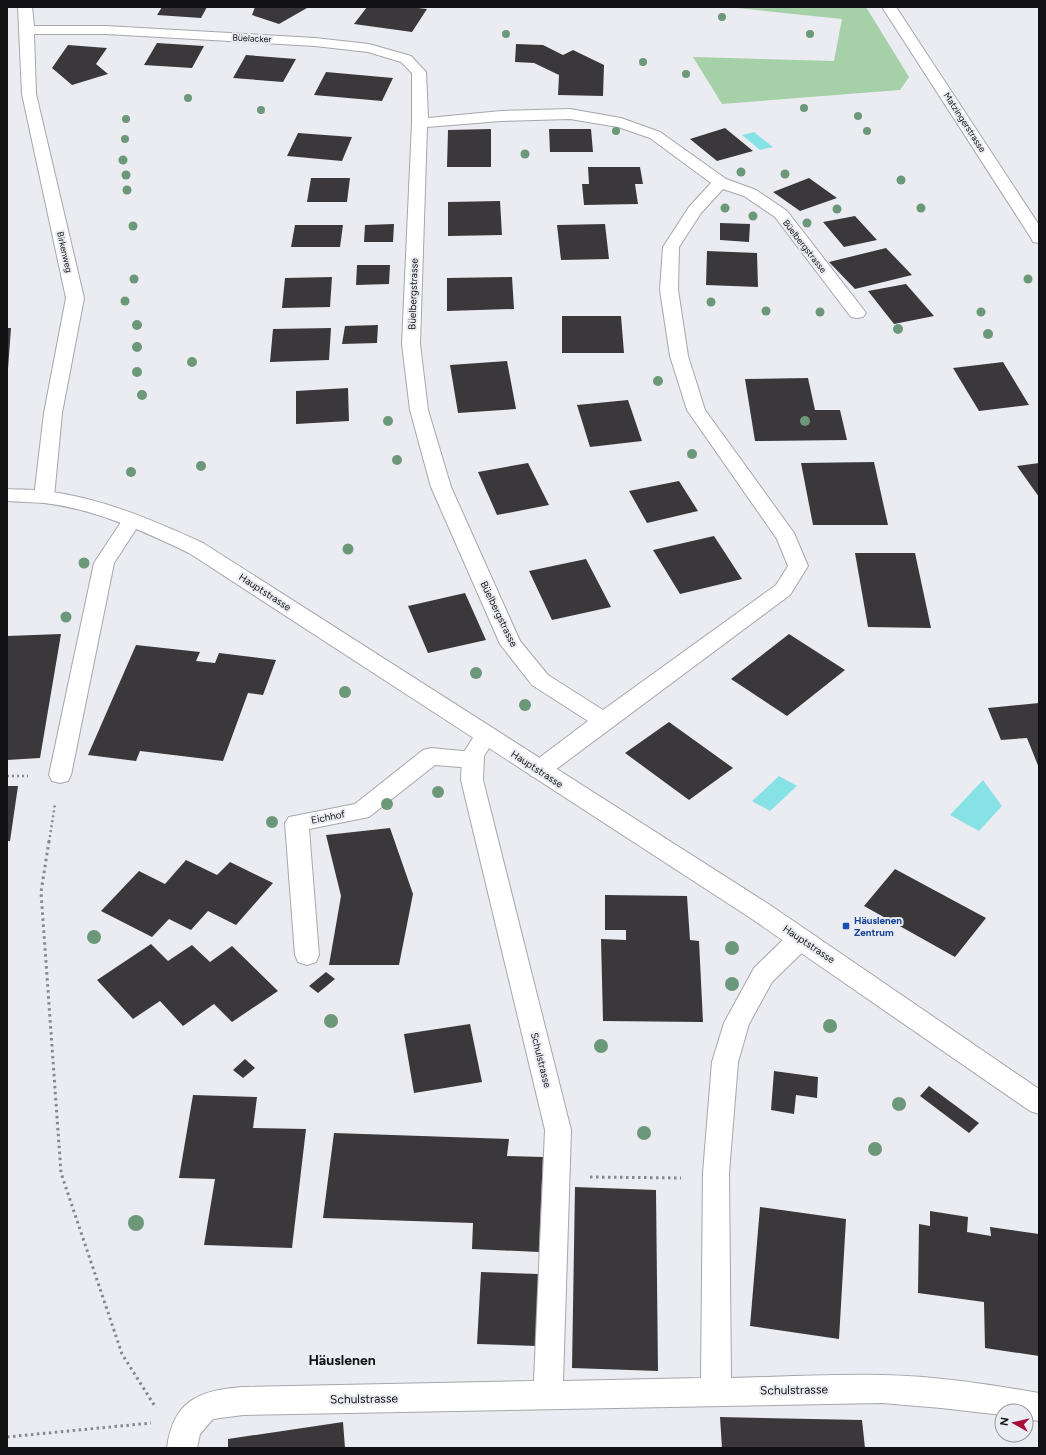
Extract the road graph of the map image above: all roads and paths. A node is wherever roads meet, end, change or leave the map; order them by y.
1 (25, 7) edge
2 (889, 7) edge
3 (27, 30) junction
4 (420, 123) junction
5 (720, 182) junction
6 (1039, 238) edge
7 (857, 313) dead end
8 (7, 495) edge
9 (44, 497) junction
10 (132, 520) junction
11 (604, 721) junction
12 (486, 736) junction
13 (473, 760) junction
14 (539, 770) junction
15 (60, 775) joint
16 (800, 939) junction
17 (307, 955) dead end
18 (1039, 1103) edge
19 (716, 1173) junction
20 (556, 1177) junction
21 (716, 1391) junction
22 (548, 1395) junction
23 (1039, 1407) edge
24 (178, 1432) edge
25 (7, 1437) edge

1 - 3 street, Birkenweg
2 - 6 street, Matzingerstrasse
3 - 4 street, Büelacker
3 - 9 street, Birkenweg
4 - 5 street, Büelbergstrasse
4 - 11 street, Büelbergstrasse
5 - 7 street, Büelbergstrasse
5 - 11 street
8 - 9 street, Hauptstrasse
9 - 10 street, Hauptstrasse
10 - 12 street, Hauptstrasse
10 - 15 street
11 - 14 street
12 - 13 street, Schulstrasse
12 - 14 street, Hauptstrasse
13 - 17 street, Eichhof
13 - 20 street, Schulstrasse
14 - 16 street, Hauptstrasse
15 - 24 path
16 - 18 street, Hauptstrasse
16 - 19 street
19 - 20 path
19 - 21 street
20 - 22 street, Schulstrasse
21 - 22 street, Schulstrasse
21 - 23 street, Schulstrasse
22 - 24 street, Schulstrasse
24 - 25 path

